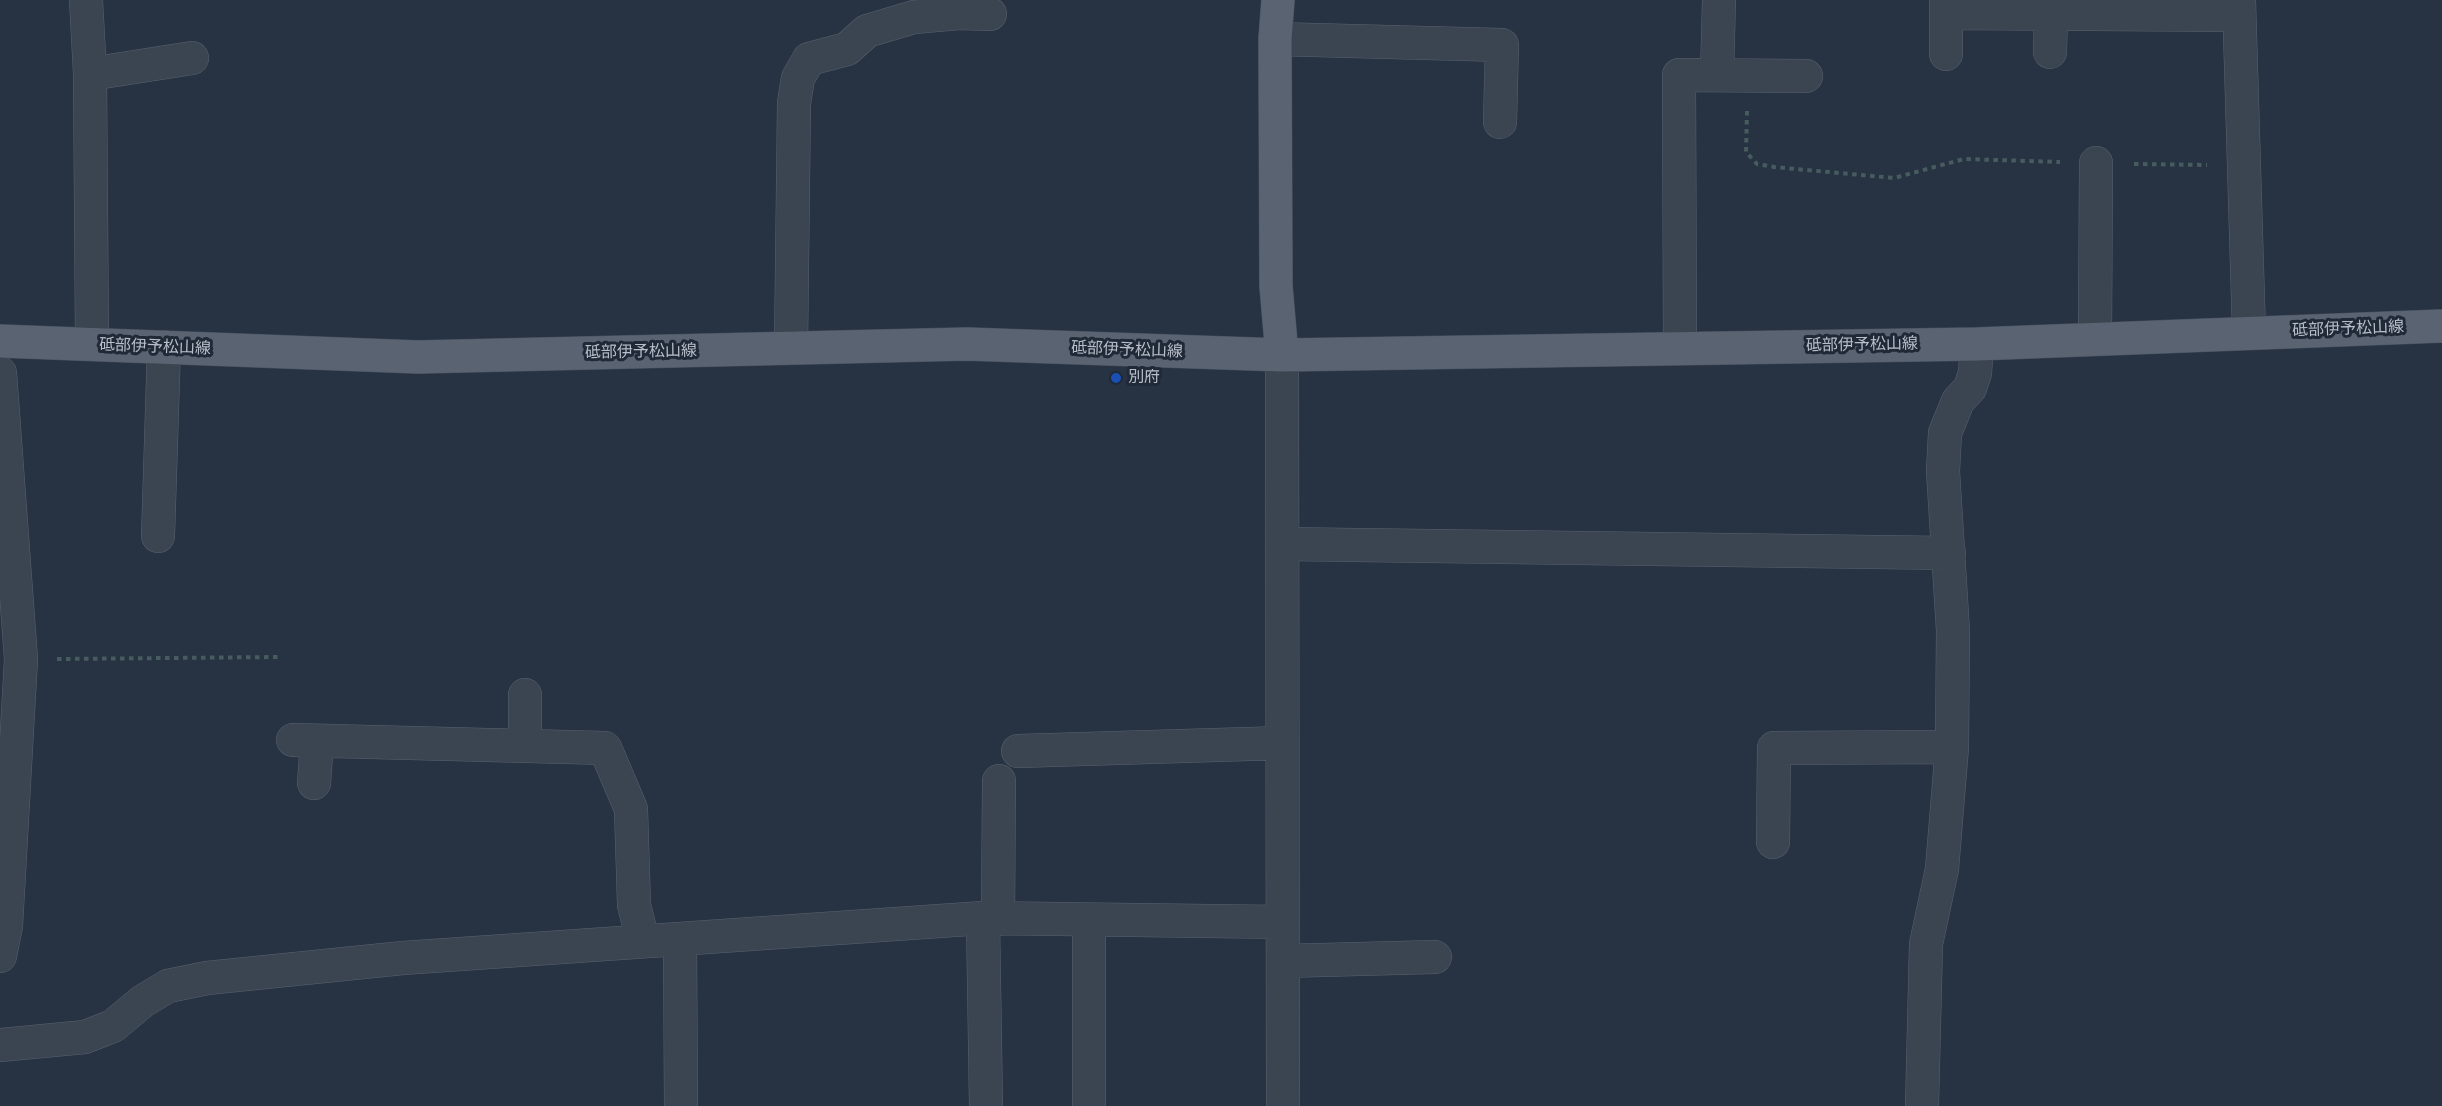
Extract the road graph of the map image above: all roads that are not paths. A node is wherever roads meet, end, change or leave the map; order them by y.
1 (86, 0) edge
2 (1278, 0) edge
3 (1719, 0) edge
4 (1946, 6) edge
5 (2239, 8) edge
6 (969, 9) edge
7 (2051, 14) junction
8 (1275, 39) junction
9 (2050, 52) dead end
10 (1946, 54) dead end
11 (192, 58) dead end
12 (90, 74) junction
13 (1733, 76) junction
14 (1806, 76) dead end
15 (1500, 122) dead end
16 (2096, 163) road end
17 (2442, 326) edge
18 (2249, 333) junction
19 (2095, 339) junction
20 (0, 341) edge
21 (92, 344) junction
22 (1977, 344) junction
23 (164, 347) junction
24 (791, 348) junction
25 (1680, 348) junction
26 (1282, 355) junction
27 (0, 374) edge
28 (158, 536) dead end
29 (1282, 544) junction
30 (1949, 553) junction
31 (525, 695) dead end
32 (1282, 743) junction
33 (525, 746) junction
34 (1952, 747) junction
35 (1018, 751) dead end
36 (999, 781) dead end
37 (314, 783) dead end
38 (1773, 842) dead end
39 (990, 918) junction
40 (1089, 920) junction
41 (1283, 922) junction
42 (680, 939) junction
43 (643, 941) junction
44 (0, 956) edge
45 (1435, 957) dead end
46 (1283, 961) junction
47 (0, 1045) edge
48 (681, 1106) edge
49 (986, 1106) edge
50 (1089, 1106) edge
51 (1283, 1106) edge
52 (1922, 1106) edge

1 - 12 street
2 - 8 main road
3 - 13 street
4 - 7 street
4 - 10 street
5 - 7 street
5 - 18 street
6 - 24 street
7 - 9 street
8 - 15 street
8 - 26 main road
11 - 12 street
12 - 21 street
13 - 14 street
13 - 25 street
16 - 19 street
17 - 18 main road, 砥部伊予松山線
18 - 19 main road, 砥部伊予松山線
19 - 22 main road, 砥部伊予松山線
20 - 21 main road, 砥部伊予松山線
21 - 23 main road, 砥部伊予松山線
22 - 25 main road, 砥部伊予松山線
22 - 30 street
23 - 24 main road, 砥部伊予松山線
23 - 28 street
24 - 26 main road, 砥部伊予松山線
25 - 26 main road, 砥部伊予松山線
26 - 29 street
27 - 44 street
29 - 30 street
29 - 32 street
30 - 34 street
31 - 33 street
32 - 35 street
32 - 41 street
33 - 37 street
33 - 43 street
34 - 38 street
34 - 52 street
36 - 39 street
39 - 40 street
39 - 42 street
39 - 49 street
40 - 41 street
40 - 50 street
41 - 46 street
42 - 43 street
42 - 48 street
43 - 47 street
45 - 46 street
46 - 51 street

